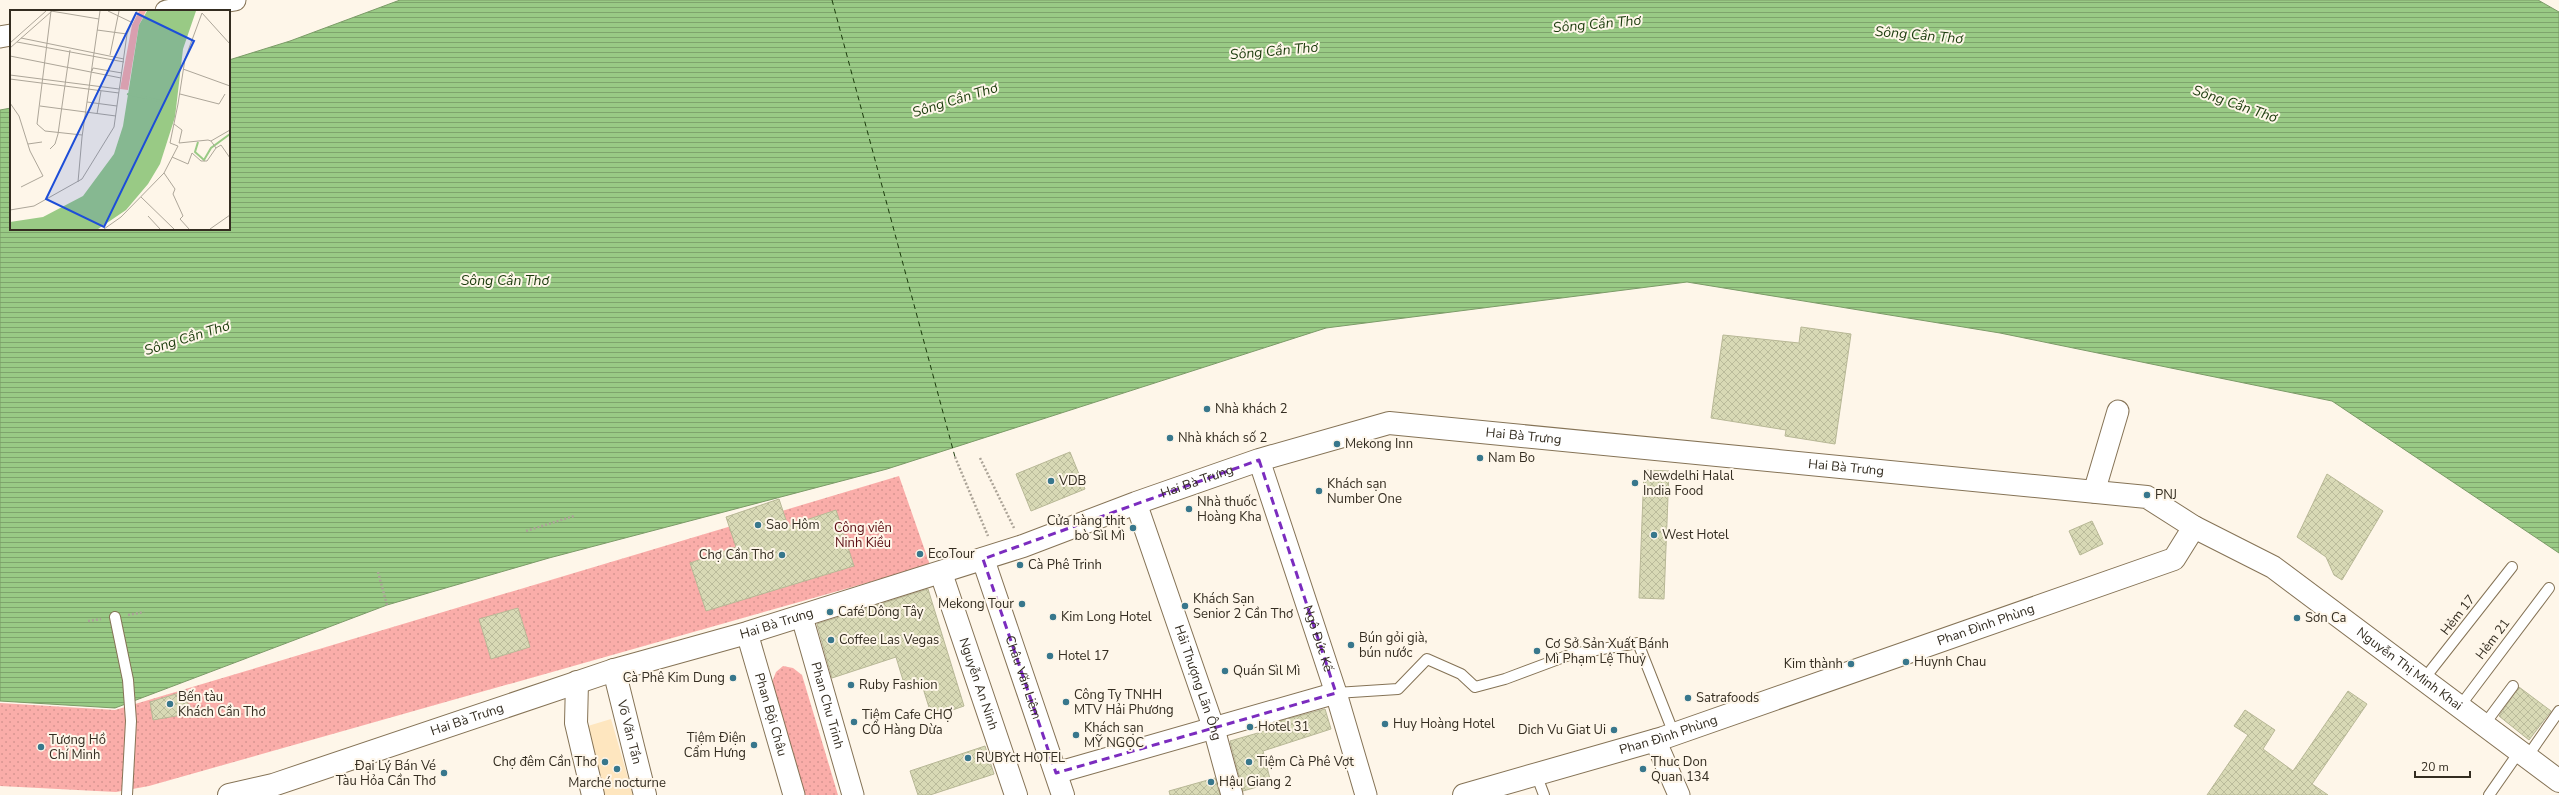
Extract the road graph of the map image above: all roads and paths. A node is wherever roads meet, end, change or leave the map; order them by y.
1 (235, 0) edge
2 (172, 10) edge
3 (10, 35) edge
4 (0, 37) edge
5 (2118, 411) dead end
6 (955, 457) dead end
7 (980, 458) dead end
8 (1259, 460) junction
9 (2094, 492) junction
10 (1136, 502) junction
11 (574, 516) dead end
12 (2194, 526) junction
13 (526, 531) dead end
14 (1023, 546) junction
15 (990, 557) junction
16 (2512, 567) dead end
17 (378, 572) dead end
18 (941, 573) junction
19 (2549, 588) dead end
20 (387, 606) dead end
21 (115, 617) dead end
22 (802, 617) junction
23 (747, 633) junction
24 (614, 670) junction
25 (2424, 679) junction
26 (577, 682) junction
27 (2513, 686) dead end
28 (1336, 693) junction
29 (2460, 706) junction
30 (2559, 711) edge
31 (2484, 725) junction
32 (1214, 729) junction
33 (1665, 737) junction
34 (2523, 754) junction
35 (1056, 773) junction
36 (1536, 774) junction
37 (2559, 781) edge
38 (275, 790) edge
39 (127, 795) edge
40 (229, 795) edge
41 (593, 795) edge
42 (645, 795) edge
43 (794, 795) edge
44 (853, 795) edge
45 (1016, 795) edge
46 (1063, 795) edge
47 (1232, 795) edge
48 (1366, 795) edge
49 (1464, 795) edge
50 (1544, 795) edge
51 (1679, 795) edge
52 (2489, 795) edge

1 - 2 street
3 - 4 street
5 - 9 street
6 - 15 path
7 - 14 path
8 - 9 street, Hai Bà Trưng
8 - 10 street, Hai Bà Trưng
8 - 28 street, Ngô Đức Kế
9 - 12 street, Hai Bà Trưng
10 - 14 street, Hai Bà Trưng
10 - 32 street, Hải Thượng Lãn Ông
11 - 13 path
12 - 25 street, Nguyễn Thị Minh Khai
12 - 33 street, Phan Đình Phùng
14 - 15 street, Hai Bà Trưng
15 - 18 street, Hai Bà Trưng
15 - 35 street, Châu Văn Liêm
16 - 25 lane, Hẻm 17
17 - 20 path
18 - 22 street, Hai Bà Trưng
18 - 45 street, Nguyễn An Ninh
19 - 29 lane, Hẻm 21
21 - 39 lane
22 - 23 street, Hai Bà Trưng
22 - 44 street, Phan Chu Trinh
23 - 24 street, Hai Bà Trưng
23 - 43 street, Phan Bội Châu
24 - 26 street, Hai Bà Trưng
24 - 42 street, Võ Văn Tần
25 - 29 street, Nguyễn Thị Minh Khai
26 - 38 street, Hai Bà Trưng
26 - 41 street
27 - 31 lane
28 - 32 street
28 - 33 lane
28 - 48 street, Ngô Đức Kế
29 - 31 street, Nguyễn Thị Minh Khai
30 - 34 lane
31 - 34 street, Nguyễn Thị Minh Khai
32 - 35 street
32 - 47 street, Hải Thượng Lãn Ông
33 - 36 street, Phan Đình Phùng
33 - 51 street
34 - 37 street, Nguyễn Thị Minh Khai
34 - 52 lane
35 - 46 street, Châu Văn Liêm
36 - 49 street, Phan Đình Phùng
36 - 50 lane
38 - 40 street, Hai Bà Trưng

